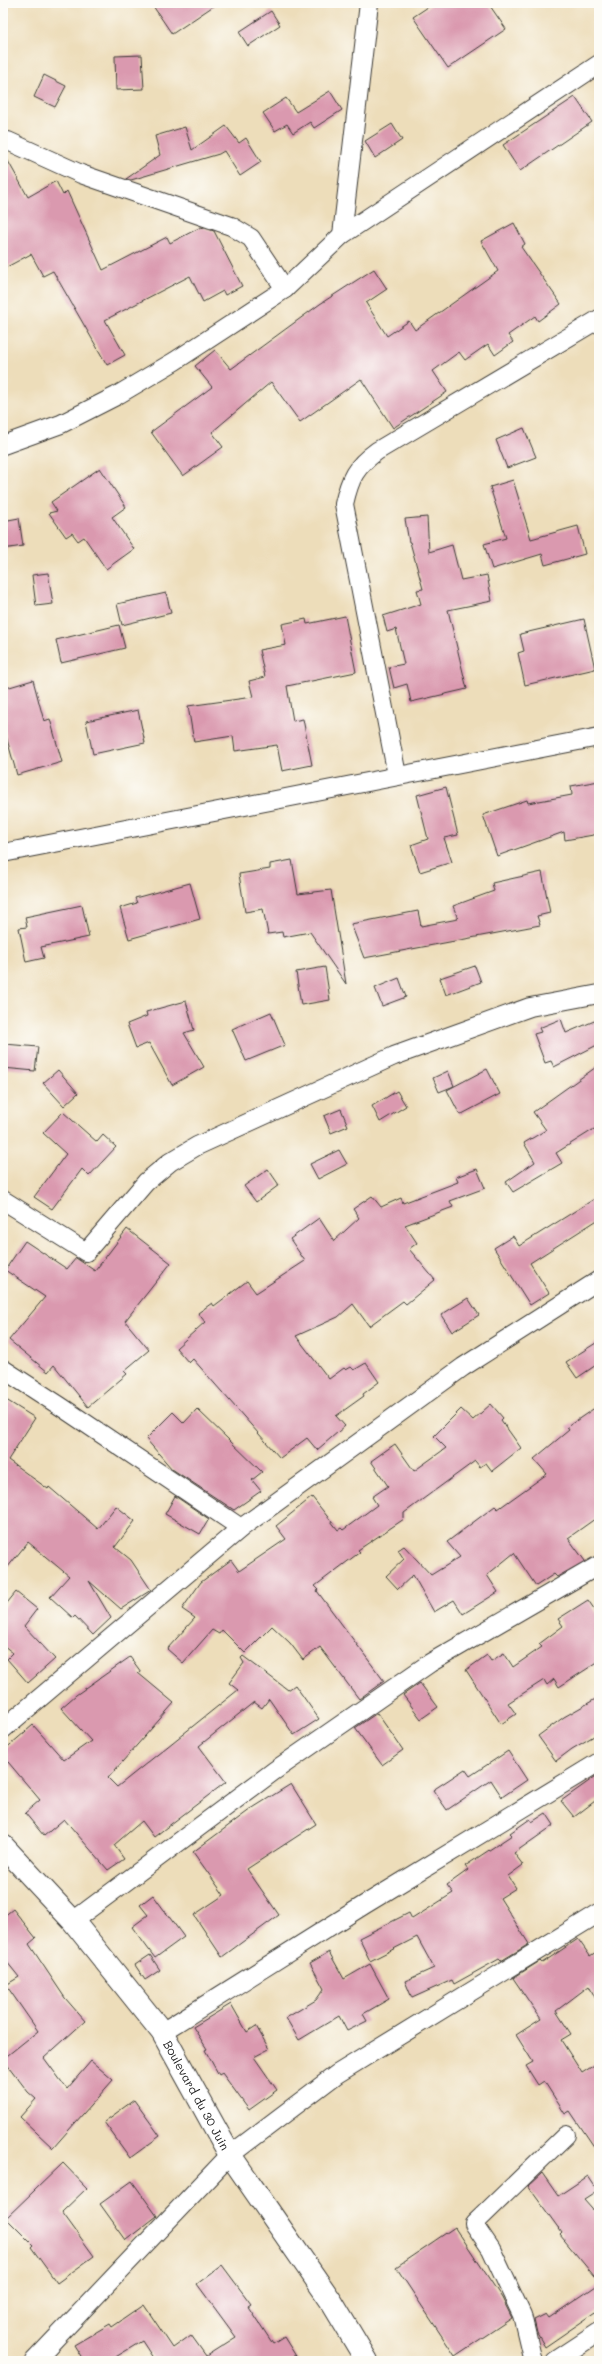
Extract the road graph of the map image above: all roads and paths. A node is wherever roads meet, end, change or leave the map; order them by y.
1 (369, 3) edge
2 (599, 64) edge
3 (3, 141) edge
4 (342, 235) junction
5 (286, 289) junction
6 (599, 319) edge
7 (3, 445) edge
8 (599, 737) edge
9 (397, 775) junction
10 (3, 853) edge
11 (599, 994) edge
12 (3, 1200) edge
13 (599, 1280) edge
14 (3, 1369) edge
15 (241, 1528) junction
16 (599, 1565) edge
17 (3, 1729) edge
18 (599, 1762) edge
19 (3, 1846) edge
20 (599, 1913) edge
21 (73, 1921) junction
22 (162, 2032) junction
23 (566, 2135) dead end
24 (230, 2155) junction
25 (599, 2332) edge
26 (34, 2361) edge
27 (367, 2361) edge
28 (533, 2361) edge
29 (555, 2361) edge

1 - 4 street
2 - 4 street
3 - 5 street
4 - 5 street
5 - 7 street
6 - 9 street
8 - 9 street
9 - 10 street
11 - 12 street
13 - 15 street
14 - 15 street
15 - 17 street
16 - 21 street
18 - 22 street
19 - 21 street, Boulevard du 30 Juin
20 - 24 street
21 - 22 street, Boulevard du 30 Juin
22 - 24 street, Boulevard du 30 Juin
23 - 28 street
24 - 26 street
24 - 27 street, Boulevard du 30 Juin
25 - 29 street

